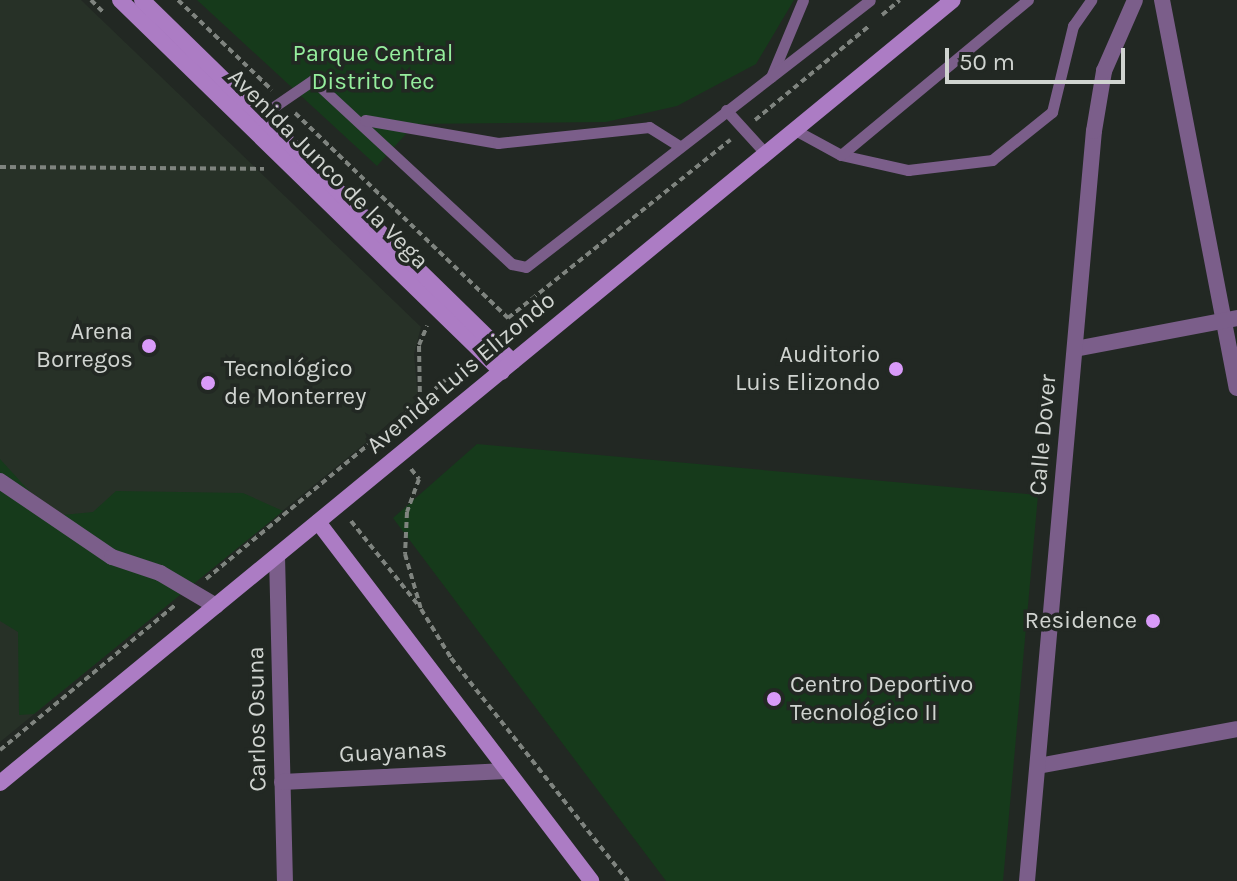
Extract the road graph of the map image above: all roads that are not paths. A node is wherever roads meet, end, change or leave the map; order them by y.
1 (120, 0) edge
2 (142, 0) edge
3 (803, 0) edge
4 (870, 0) edge
5 (953, 0) edge
6 (1028, 0) edge
7 (1091, 0) edge
8 (1135, 0) edge
9 (1162, 0) edge
10 (771, 77) junction
11 (726, 110) junction
12 (360, 119) junction
13 (256, 120) junction
14 (795, 130) junction
15 (679, 146) junction
16 (766, 154) junction
17 (841, 155) junction
18 (1231, 319) edge
19 (1075, 349) junction
20 (501, 372) junction
21 (1237, 388) edge
22 (0, 481) edge
23 (318, 522) junction
24 (277, 556) junction
25 (216, 606) junction
26 (1237, 729) edge
27 (1038, 766) junction
28 (506, 771) junction
29 (282, 782) junction
30 (0, 783) edge
31 (285, 881) edge
32 (591, 881) edge
33 (1027, 881) edge

1 - 13 street, Avenida Junco de la Vega
2 - 13 street, Avenida Junco de la Vega
3 - 10 lane
4 - 10 lane
5 - 14 street, Avenida Luis Elizondo
6 - 17 lane
7 - 17 lane
8 - 19 street, Calle Dover
9 - 18 street
10 - 11 lane
11 - 15 lane
11 - 16 lane
12 - 13 lane
12 - 15 lane
12 - 15 lane
13 - 20 street, Avenida Junco de la Vega
13 - 20 street, Avenida Junco de la Vega
14 - 16 street, Avenida Luis Elizondo
14 - 17 lane
16 - 20 street, Avenida Luis Elizondo
18 - 19 street
18 - 21 street
19 - 27 street, Calle Dover
20 - 23 street, Avenida Luis Elizondo
22 - 25 street
23 - 24 street, Avenida Luis Elizondo
23 - 28 street
24 - 25 street, Avenida Luis Elizondo
24 - 29 street, Carlos Osuna
25 - 30 street, Avenida Luis Elizondo
26 - 27 street
27 - 33 street, Calle Dover
28 - 29 street, Guayanas
28 - 32 street
29 - 31 street, Carlos Osuna

